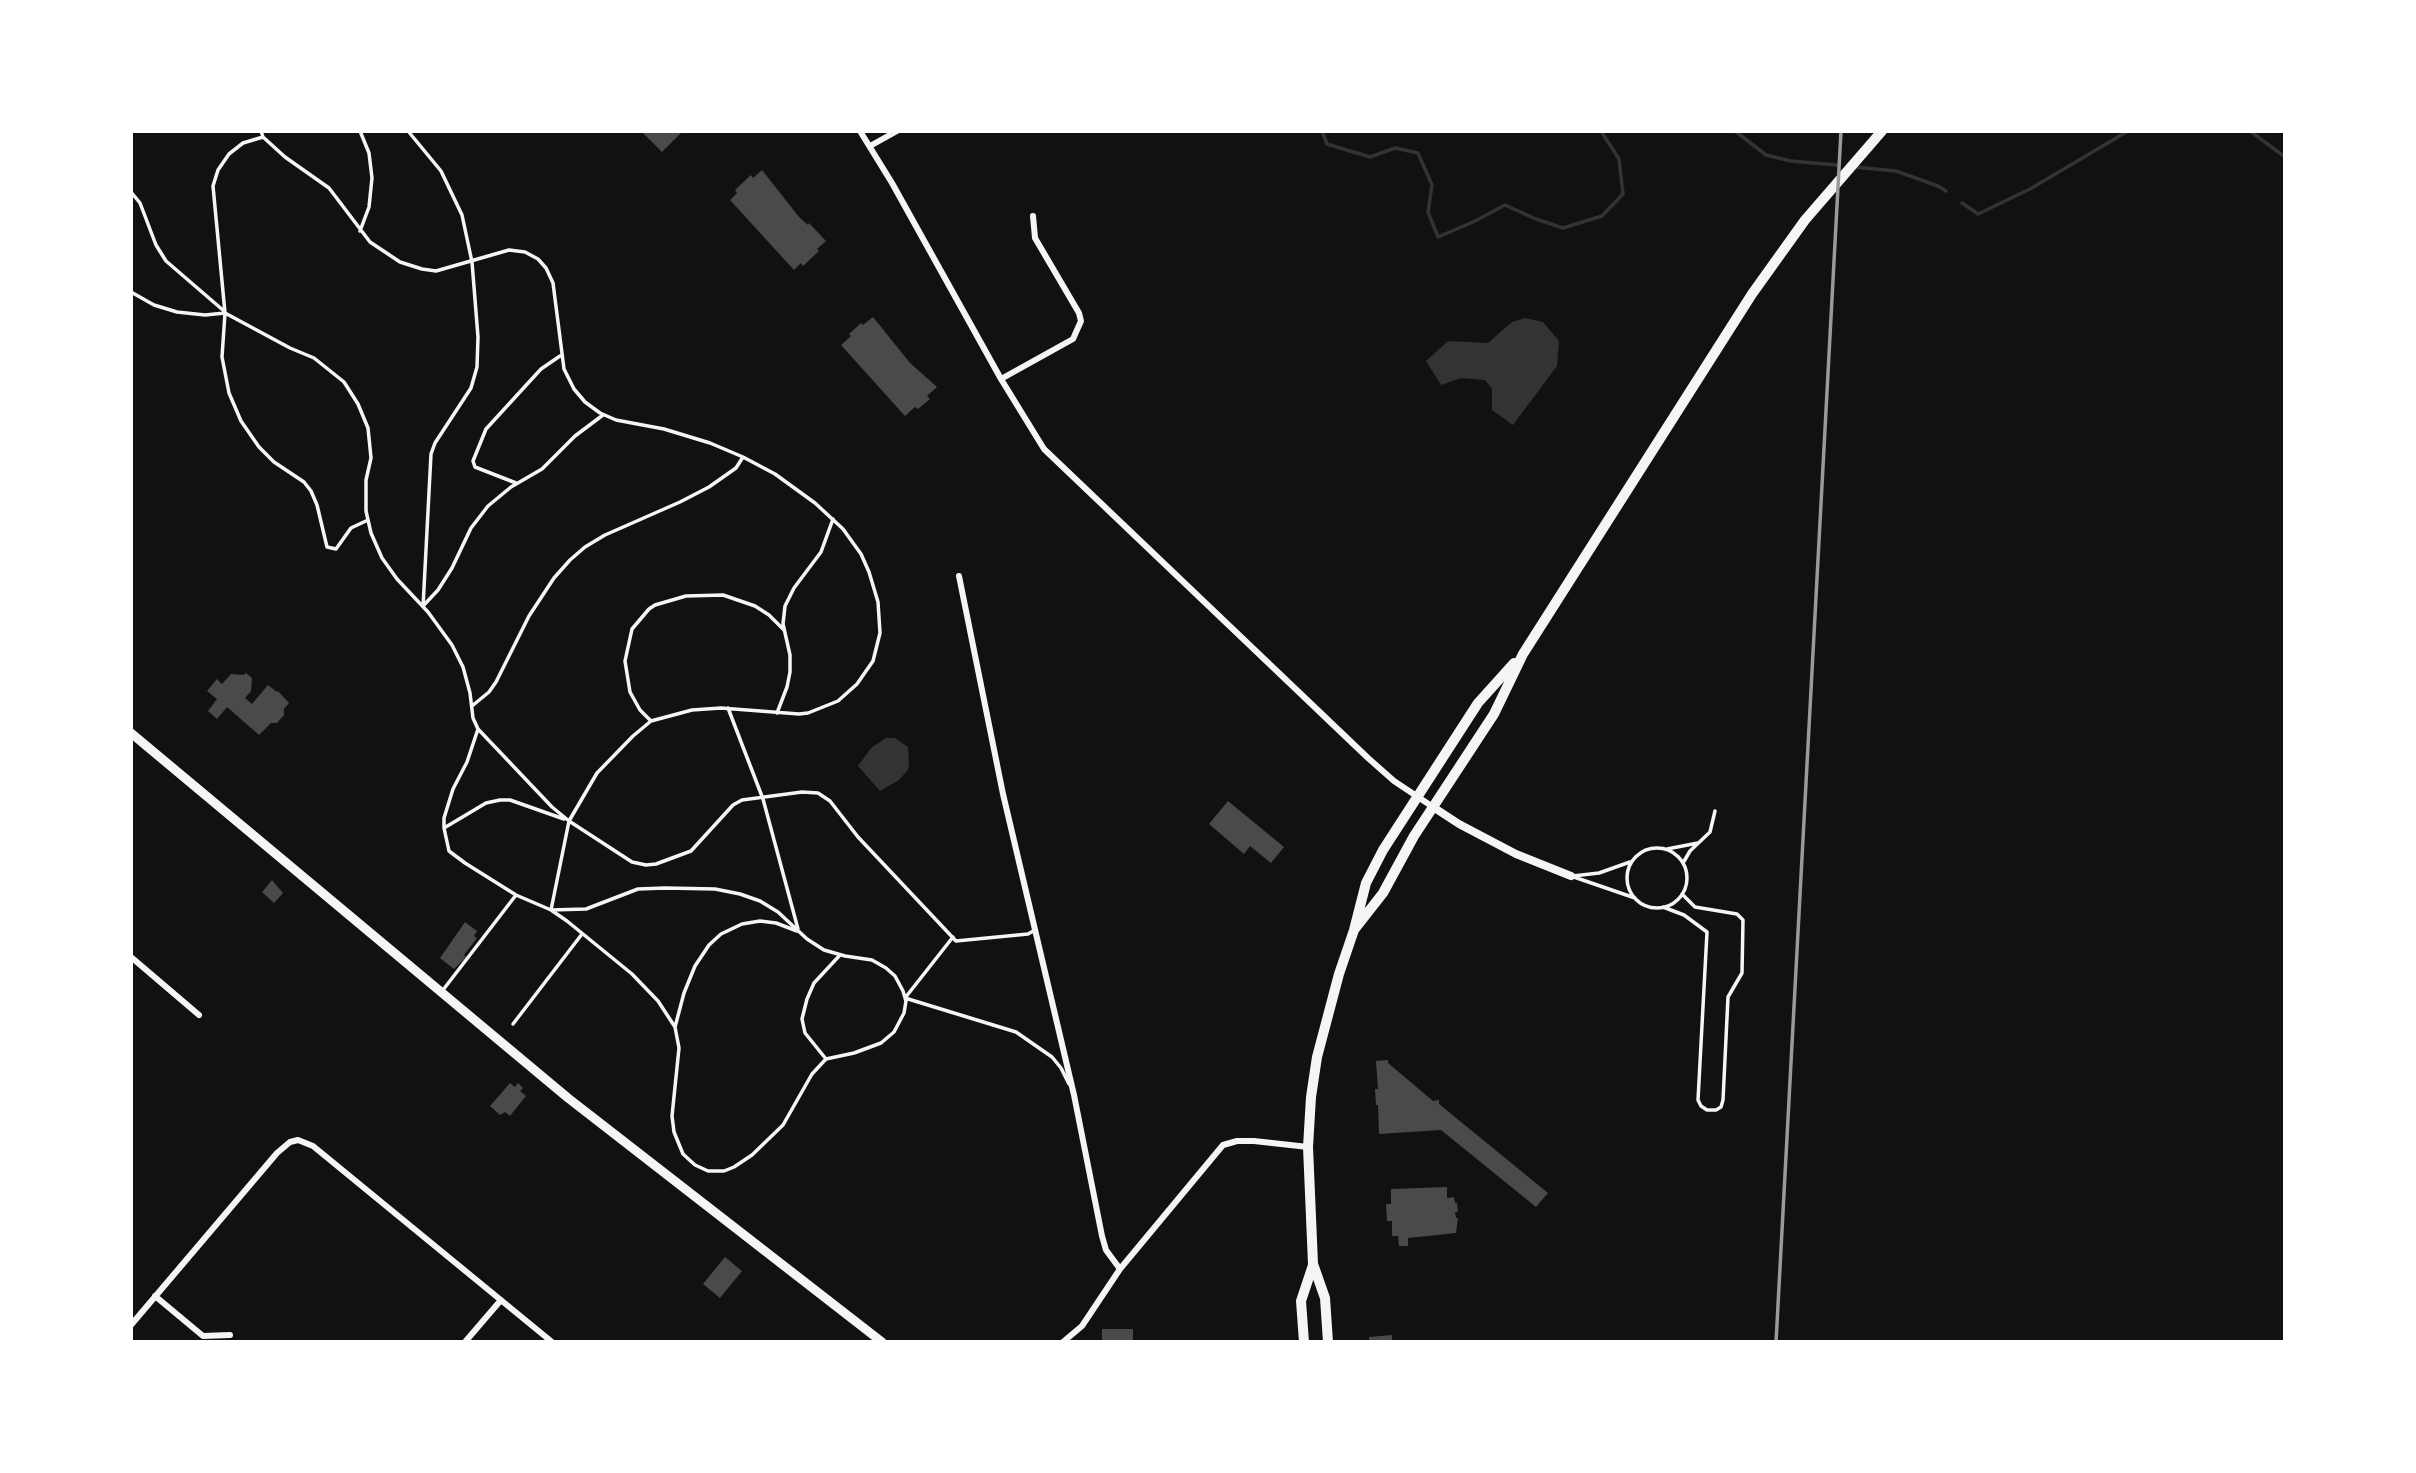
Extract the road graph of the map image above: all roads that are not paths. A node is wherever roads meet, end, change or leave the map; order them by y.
1 (360, 131) edge
2 (408, 131) edge
3 (860, 131) edge
4 (897, 131) edge
5 (1882, 131) edge
6 (262, 134) edge
7 (870, 146) junction
8 (131, 192) edge
9 (1032, 216) dead end
10 (360, 231) junction
11 (472, 262) junction
12 (131, 292) edge
13 (225, 313) junction
14 (560, 356) junction
15 (1001, 379) junction
16 (603, 415) junction
17 (743, 457) junction
18 (516, 484) junction
19 (833, 519) junction
20 (368, 520) junction
21 (959, 576) dead end
22 (423, 607) junction
23 (784, 630) junction
24 (1523, 654) junction
25 (472, 706) junction
26 (728, 708) junction
27 (777, 713) junction
28 (651, 721) junction
29 (478, 729) junction
30 (131, 733) edge
31 (1416, 796) junction
32 (763, 799) junction
33 (1433, 807) junction
34 (1715, 811) dead end
35 (569, 821) junction
36 (444, 828) junction
37 (1700, 843) junction
38 (1666, 849) junction
39 (1632, 862) junction
40 (1683, 863) junction
41 (1571, 876) junction
42 (1682, 894) junction
43 (516, 895) junction
44 (1635, 898) junction
45 (1663, 907) junction
46 (551, 910) junction
47 (1035, 930) junction
48 (1354, 930) junction
49 (799, 931) junction
50 (583, 933) junction
51 (953, 937) junction
52 (840, 955) junction
53 (131, 957) edge
54 (440, 993) junction
55 (905, 998) junction
56 (199, 1015) dead end
57 (513, 1024) dead end
58 (675, 1027) junction
59 (826, 1059) junction
60 (1074, 1095) junction
61 (1308, 1147) junction
62 (1313, 1264) junction
63 (1120, 1269) junction
64 (155, 1296) junction
65 (501, 1300) junction
66 (131, 1325) edge
67 (230, 1335) dead end
68 (465, 1342) edge
69 (552, 1342) edge
70 (882, 1342) edge
71 (1063, 1342) edge
72 (1304, 1342) edge
73 (1328, 1342) edge

1 - 10 lane
2 - 11 lane
3 - 7 street
4 - 7 street
5 - 24 main road
6 - 10 lane
6 - 13 lane
7 - 15 street
8 - 13 lane
9 - 15 street
10 - 11 lane
11 - 14 lane
11 - 22 lane
12 - 13 lane
13 - 20 lane
13 - 20 lane
14 - 16 lane
14 - 18 lane
15 - 31 street
16 - 17 lane
16 - 18 lane
17 - 19 lane
17 - 25 lane
18 - 22 lane
19 - 23 lane
19 - 27 lane
20 - 22 lane
21 - 47 street
22 - 25 lane
23 - 27 lane
23 - 28 lane
24 - 31 main road
24 - 33 main road
25 - 29 lane
26 - 27 lane
26 - 28 lane
26 - 32 lane
28 - 35 lane
29 - 35 lane
29 - 36 lane
30 - 54 main road
31 - 33 street
31 - 48 main road
32 - 35 lane
32 - 49 lane
32 - 51 lane
33 - 41 street
33 - 48 main road
34 - 37 lane
35 - 36 lane
35 - 46 lane
36 - 43 lane
37 - 38 lane
37 - 40 lane
38 - 39 lane
38 - 40 lane
39 - 41 lane
39 - 44 lane
40 - 42 lane
41 - 44 lane
42 - 45 lane
42 - 45 lane
43 - 46 lane
43 - 54 lane
44 - 45 lane
46 - 49 lane
46 - 50 lane
47 - 51 lane
47 - 60 street
48 - 61 main road
49 - 52 lane
49 - 58 lane
50 - 57 lane
50 - 58 lane
51 - 55 lane
52 - 55 lane
52 - 59 lane
53 - 56 street
54 - 70 main road
55 - 59 lane
55 - 60 lane
58 - 59 lane
60 - 63 street
61 - 62 main road
61 - 63 street
62 - 72 main road
62 - 73 main road
63 - 71 street
64 - 65 street
64 - 66 street
64 - 67 street
65 - 68 street
65 - 69 street

